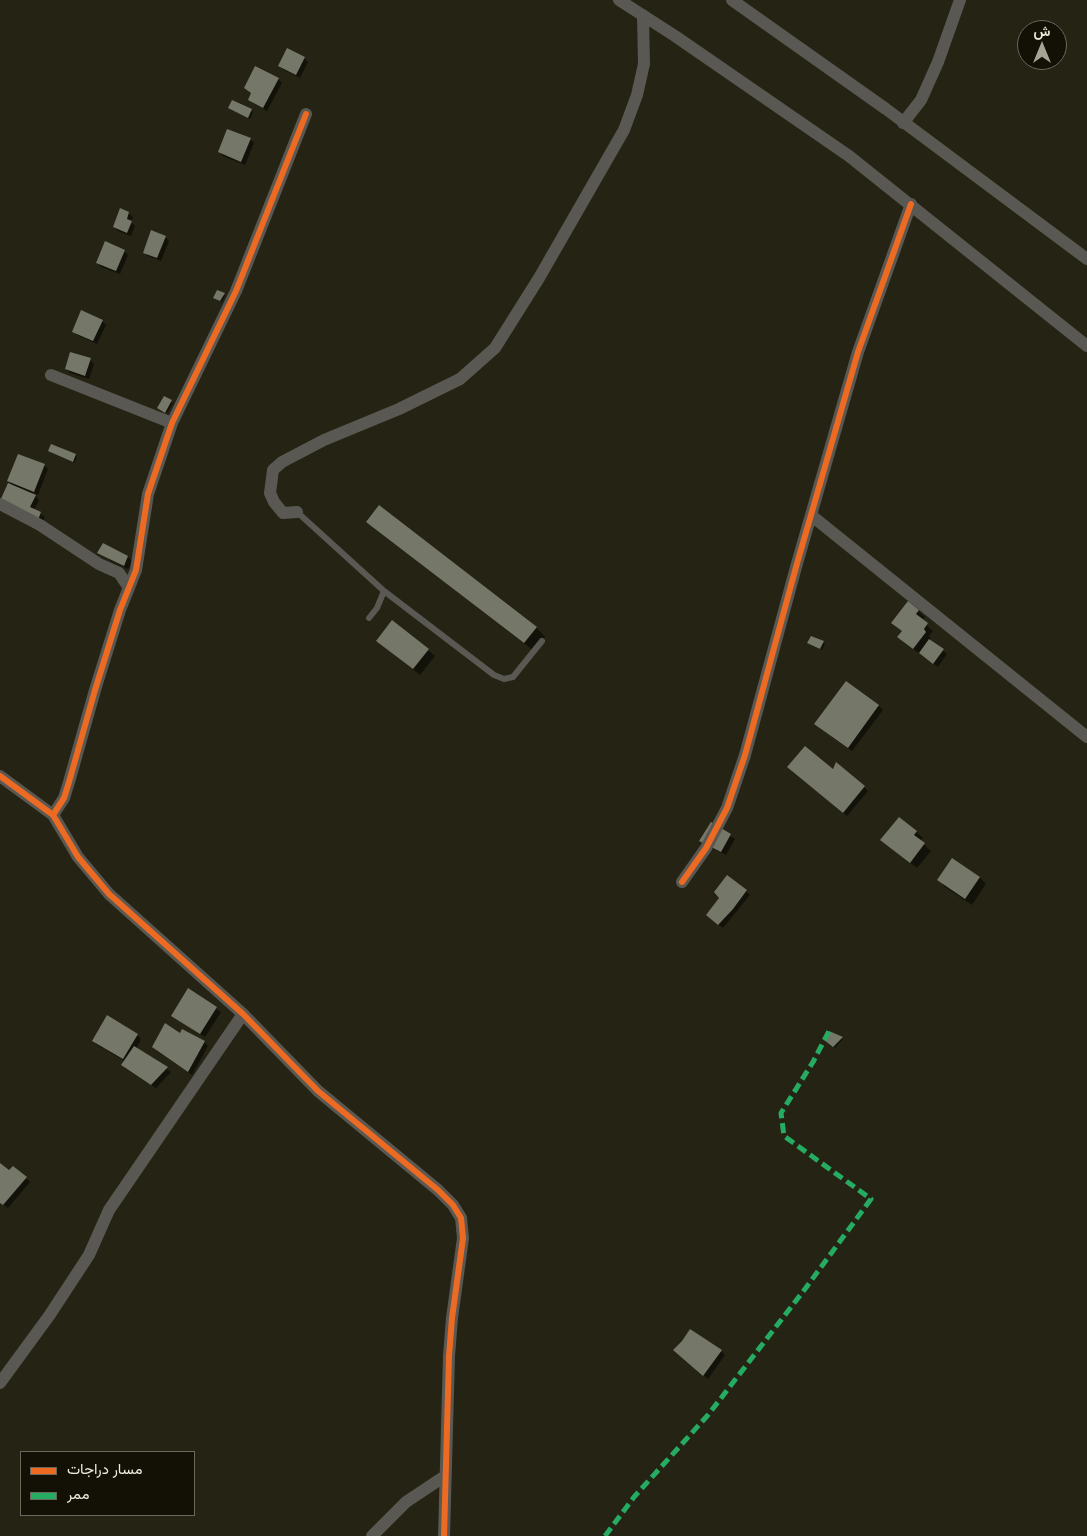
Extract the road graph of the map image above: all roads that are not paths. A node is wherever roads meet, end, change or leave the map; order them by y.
1 (619, 0) edge
2 (732, 0) edge
3 (960, 0) edge
4 (643, 15) junction
5 (306, 114) dead end
6 (903, 123) junction
7 (911, 204) junction
8 (1087, 259) edge
9 (1087, 346) edge
10 (51, 375) dead end
11 (172, 422) junction
12 (0, 504) edge
13 (297, 512) joint
14 (812, 516) junction
15 (129, 588) junction
16 (384, 592) junction
17 (370, 618) dead end
18 (542, 641) dead end
19 (1087, 737) edge
20 (0, 776) edge
21 (53, 815) junction
22 (682, 882) dead end
23 (243, 1014) junction
24 (0, 1383) edge
25 (445, 1476) junction
26 (372, 1536) edge
27 (444, 1536) edge

1 - 4 street
2 - 6 street
3 - 6 street
4 - 7 street
4 - 13 street
5 - 11 street
6 - 8 street
7 - 9 street
7 - 14 street
10 - 11 street
11 - 15 street
12 - 15 street
13 - 16 lane
14 - 19 street
14 - 22 street
15 - 21 street
16 - 17 lane
16 - 18 lane
20 - 21 street
21 - 23 street
23 - 24 street
23 - 25 street
25 - 26 street
25 - 27 street

